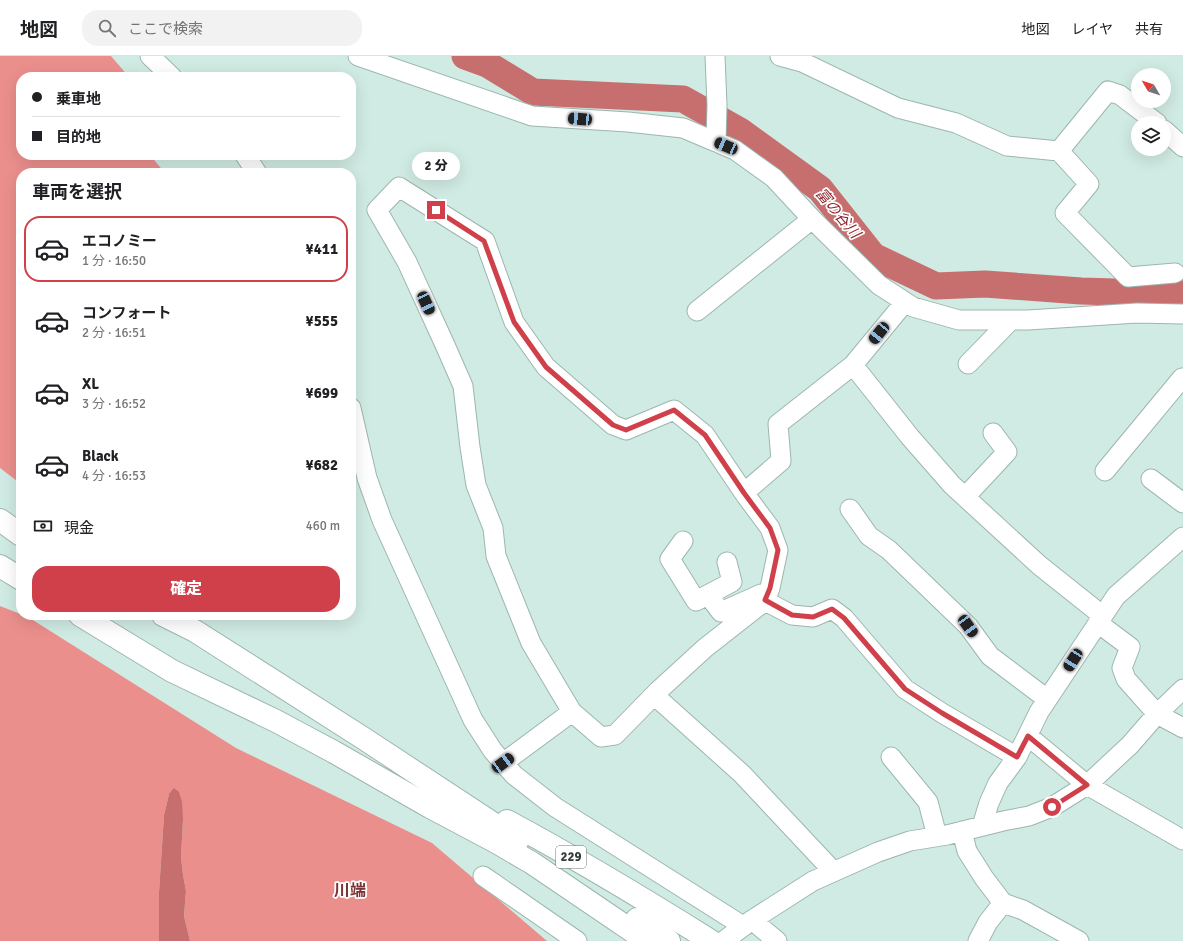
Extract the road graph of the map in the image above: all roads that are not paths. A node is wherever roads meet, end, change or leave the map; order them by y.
1 (150, 56) edge
2 (358, 56) edge
3 (715, 56) edge
4 (780, 56) edge
5 (805, 59) edge
6 (167, 72) edge
7 (1148, 116) edge
8 (1171, 136) edge
9 (716, 142) junction
10 (1183, 147) edge
11 (1059, 151) junction
12 (812, 219) junction
13 (1175, 273) dead end
14 (905, 302) junction
15 (697, 311) dead end
16 (1183, 314) edge
17 (1011, 320) junction
18 (968, 364) dead end
19 (854, 365) junction
20 (1183, 378) edge
21 (356, 430) edge
22 (994, 433) dead end
23 (1105, 471) dead end
24 (1151, 479) dead end
25 (744, 493) junction
26 (965, 497) junction
27 (1183, 503) edge
28 (850, 509) dead end
29 (0, 520) edge
30 (16, 531) edge
31 (0, 537) edge
32 (1183, 537) edge
33 (683, 541) dead end
34 (16, 543) edge
35 (727, 562) dead end
36 (0, 566) edge
37 (16, 576) edge
38 (0, 578) edge
39 (16, 584) edge
40 (708, 595) junction
41 (765, 600) junction
42 (1100, 619) junction
43 (88, 620) edge
44 (173, 620) edge
45 (1183, 689) edge
46 (654, 695) junction
47 (1048, 698) junction
48 (572, 712) junction
49 (1157, 714) junction
50 (1183, 728) edge
51 (1028, 736) junction
52 (891, 757) dead end
53 (1017, 757) junction
54 (503, 763) junction
55 (428, 779) junction
56 (1087, 785) junction
57 (430, 807) junction
58 (982, 826) junction
59 (962, 831) junction
60 (937, 836) junction
61 (1183, 840) edge
62 (833, 871) junction
63 (483, 876) dead end
64 (1003, 903) junction
65 (747, 923) junction
66 (718, 940) edge
67 (577, 941) edge
68 (623, 941) edge
69 (647, 941) edge
70 (669, 941) edge
71 (777, 941) edge
72 (978, 941) edge
73 (1079, 941) edge

1 - 6 street
2 - 9 street
3 - 9 street
4 - 5 street
5 - 11 street
7 - 11 street
8 - 10 street
9 - 12 street
11 - 13 street
12 - 14 street
12 - 15 street
14 - 17 street
14 - 19 street
16 - 17 street
17 - 18 street
19 - 25 street
19 - 26 street
20 - 23 street
21 - 54 street
22 - 26 street
24 - 27 street
25 - 41 street
25 - 48 street
26 - 42 street
28 - 47 street
29 - 30 highway
31 - 34 highway
32 - 42 street
33 - 40 street
35 - 40 street
36 - 37 highway
38 - 39 highway
40 - 41 street
41 - 46 street
41 - 53 street
42 - 47 street
42 - 49 street
43 - 57 highway
44 - 55 highway
45 - 49 street
46 - 48 street
46 - 62 street
47 - 51 street
48 - 54 street
49 - 50 street
49 - 56 street
51 - 53 street
51 - 56 street
52 - 60 street
53 - 58 street
54 - 65 street
55 - 66 highway, 229
55 - 70 highway
56 - 58 street
56 - 61 street
57 - 68 highway
57 - 69 highway
58 - 59 street
59 - 60 street
59 - 64 street
60 - 62 street
62 - 65 street
63 - 67 street
64 - 72 street
64 - 73 street
65 - 66 street
65 - 71 street

